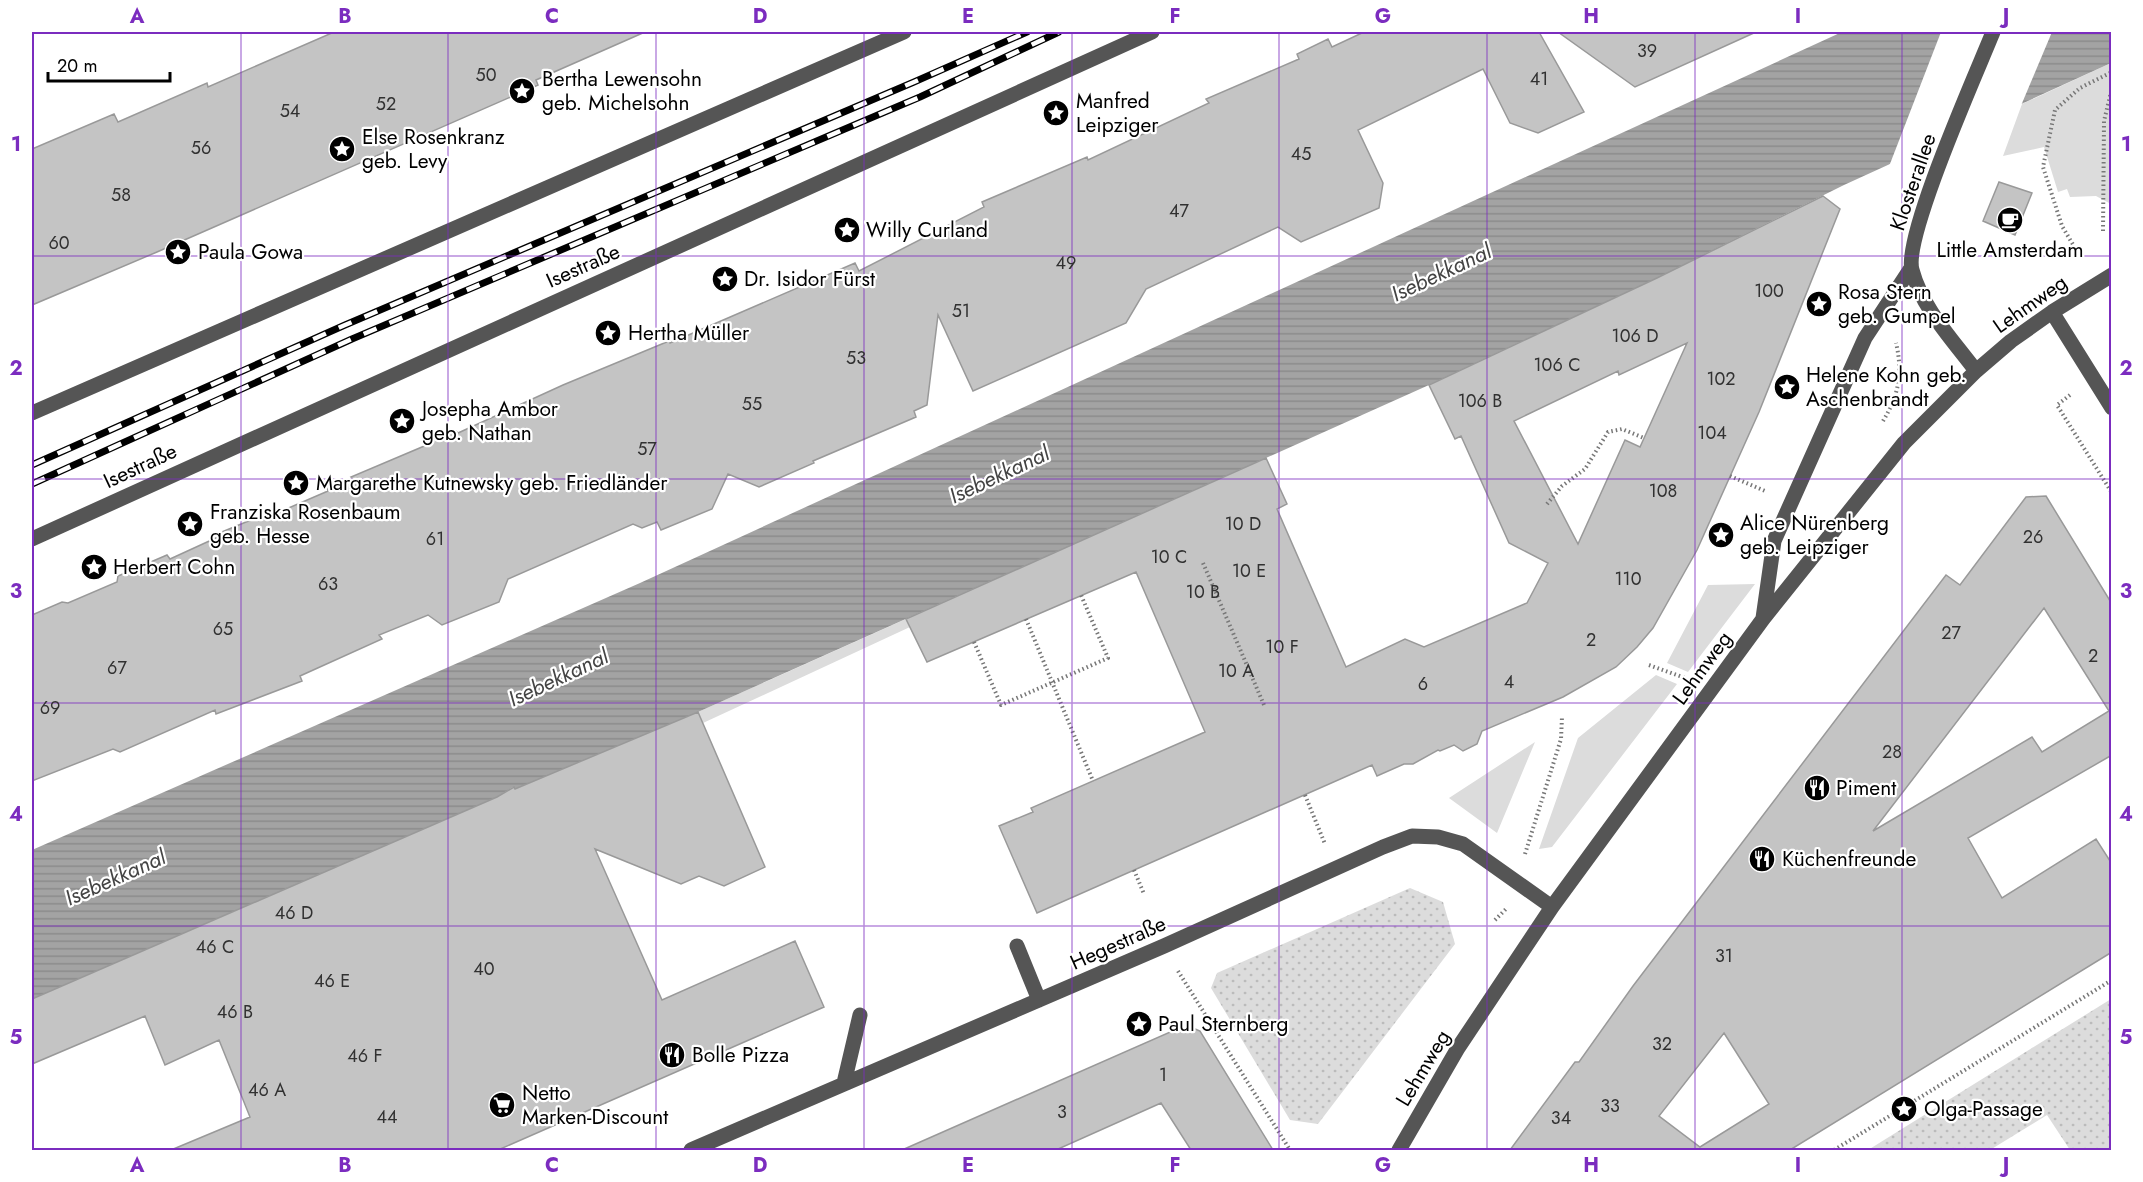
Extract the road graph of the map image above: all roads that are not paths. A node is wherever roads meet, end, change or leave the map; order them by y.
1 (904, 32) edge
2 (1152, 32) edge
3 (1993, 32) edge
4 (1911, 268) junction
5 (2112, 275) edge
6 (2052, 312) junction
7 (1976, 371) junction
8 (2112, 408) edge
9 (32, 413) edge
10 (32, 539) edge
11 (1763, 619) junction
12 (1552, 907) junction
13 (1017, 946) dead end
14 (1039, 1000) junction
15 (860, 1015) dead end
16 (844, 1083) junction
17 (692, 1150) edge
18 (1399, 1150) edge

1 - 9 street
2 - 10 street, Isestraße
3 - 4 street, Klosterallee
4 - 7 street, Klosterallee
4 - 11 street
5 - 6 street, Lehmweg
6 - 7 street, Lehmweg
6 - 8 street
7 - 11 street, Lehmweg
11 - 12 street, Lehmweg
12 - 14 street, Hegestraße
12 - 18 street, Lehmweg
13 - 14 street
14 - 16 street, Hegestraße
15 - 16 street
16 - 17 street, Hegestraße

